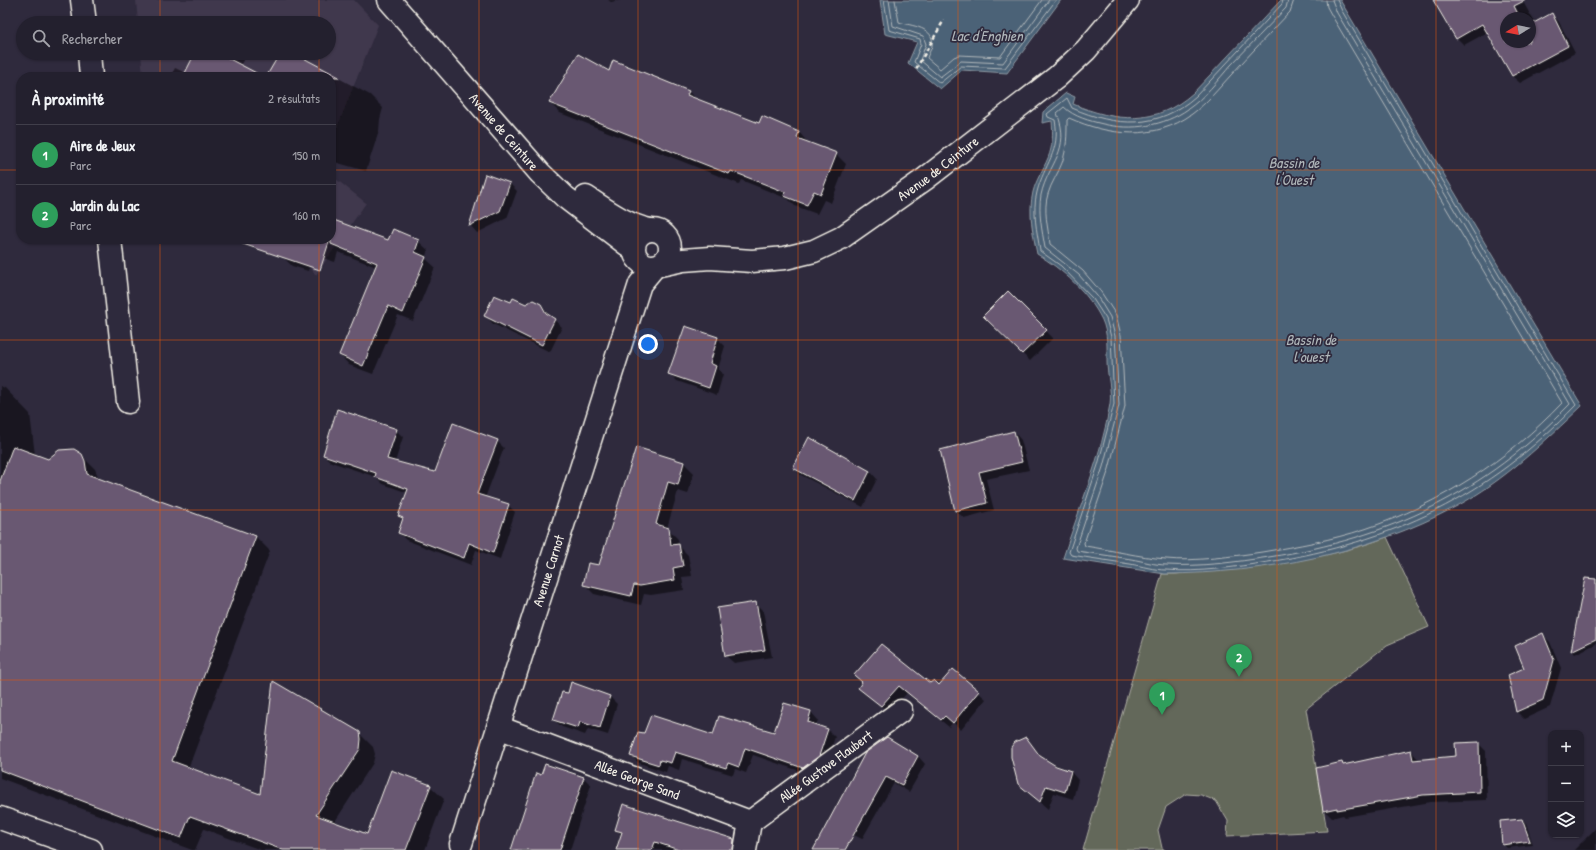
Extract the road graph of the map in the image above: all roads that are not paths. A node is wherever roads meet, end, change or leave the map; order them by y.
1 (82, 0) edge
2 (389, 0) edge
3 (404, 0) edge
4 (1128, 0) edge
5 (84, 16) edge
6 (89, 60) edge
7 (90, 72) edge
8 (657, 232) junction
9 (111, 244) edge
10 (634, 251) junction
11 (710, 258) junction
12 (658, 266) junction
13 (636, 298) junction
14 (128, 402) dead end
15 (901, 711) dead end
16 (498, 728) junction
17 (0, 818) edge
18 (750, 822) junction
19 (462, 844) dead end
20 (91, 850) edge
21 (745, 850) edge

1 - 5 street
2 - 10 street, Avenue de Ceinture
3 - 8 street, Avenue de Ceinture
4 - 11 street, Avenue de Ceinture
6 - 7 street
8 - 10 street
8 - 11 street, Avenue de Ceinture
8 - 12 street
9 - 14 street
10 - 12 street
10 - 13 street, Avenue Carnot
11 - 12 street, Avenue de Ceinture
12 - 13 street, Avenue Carnot
13 - 16 street, Avenue Carnot
15 - 18 street, Allée Gustave Flaubert
16 - 18 street, Allée George Sand
16 - 19 street, Avenue Carnot
17 - 20 street
18 - 21 street

